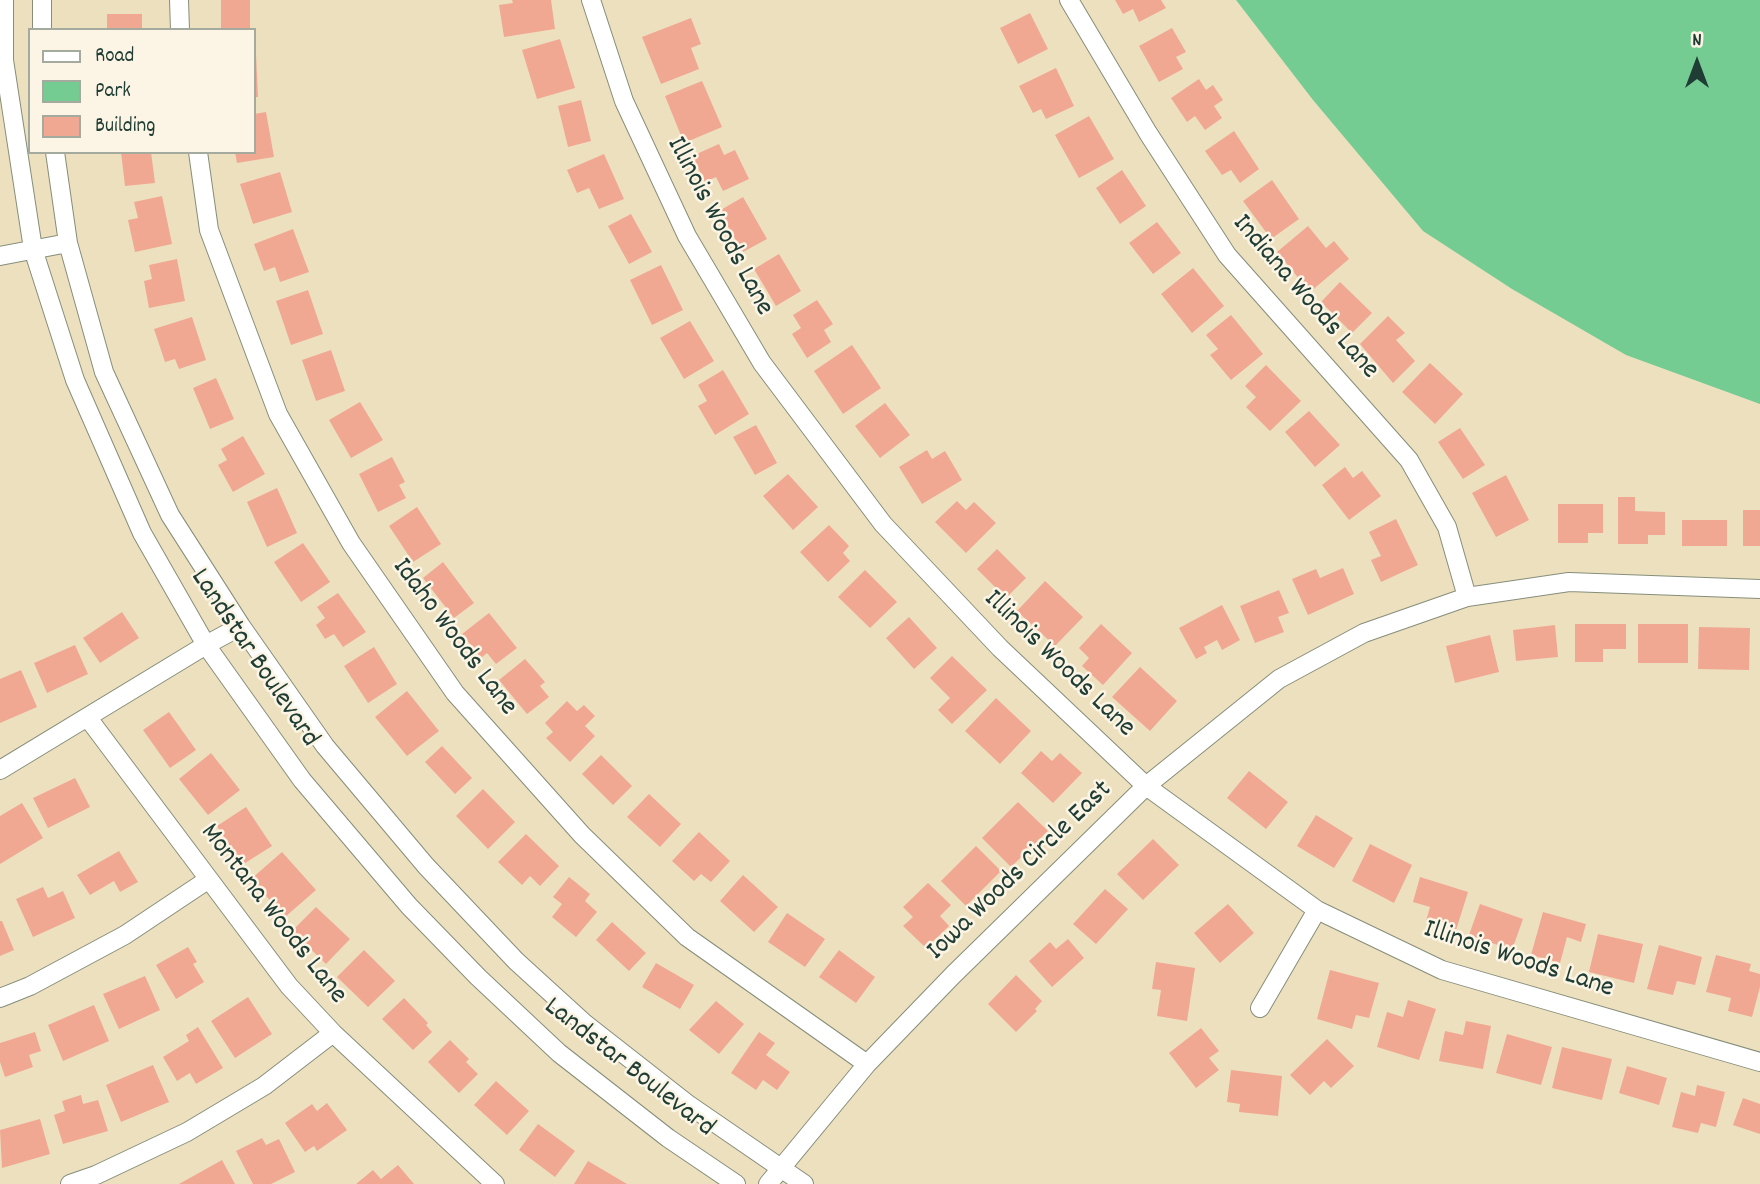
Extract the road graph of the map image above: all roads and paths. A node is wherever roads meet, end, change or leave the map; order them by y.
1 (4, 0) edge
2 (42, 0) edge
3 (180, 0) edge
4 (591, 0) edge
5 (1069, 0) edge
6 (42, 28) edge
7 (180, 28) edge
8 (55, 154) edge
9 (198, 154) edge
10 (68, 243) junction
11 (33, 249) junction
12 (0, 256) edge
13 (1760, 589) edge
14 (1466, 597) junction
15 (241, 626) junction
16 (206, 645) junction
17 (88, 718) junction
18 (0, 770) edge
19 (1146, 786) junction
20 (209, 879) junction
21 (1317, 910) junction
22 (0, 998) edge
23 (1260, 1008) dead end
24 (333, 1033) junction
25 (1760, 1062) edge
26 (867, 1064) junction
27 (780, 1168) junction
28 (483, 1180) edge
29 (71, 1184) edge
30 (736, 1184) edge
31 (768, 1184) edge
32 (804, 1184) edge

1 - 11 street, Landstar Boulevard
2 - 6 street
3 - 7 street
4 - 19 street, Illinois Woods Lane
5 - 14 street, Indiana Woods Lane
8 - 10 street, Landstar Boulevard
9 - 26 street, Idaho Woods Lane
10 - 11 street
10 - 15 street, Landstar Boulevard
11 - 12 street
11 - 16 street, Landstar Boulevard
13 - 14 street, Iowa Woods Circle East
14 - 19 street, Iowa Woods Circle East
15 - 16 street
15 - 27 street, Landstar Boulevard
16 - 17 street
16 - 30 street, Landstar Boulevard
17 - 18 street
17 - 20 street, Montana Woods Lane
19 - 21 street, Illinois Woods Lane
19 - 26 street, Iowa Woods Circle East
20 - 22 street
20 - 24 street, Montana Woods Lane
21 - 23 street
21 - 25 street, Illinois Woods Lane
24 - 28 street, Montana Woods Lane
24 - 29 street
26 - 27 street, Iowa Woods Circle East
27 - 31 street, Iowa Woods Circle East
27 - 32 street, Landstar Boulevard

